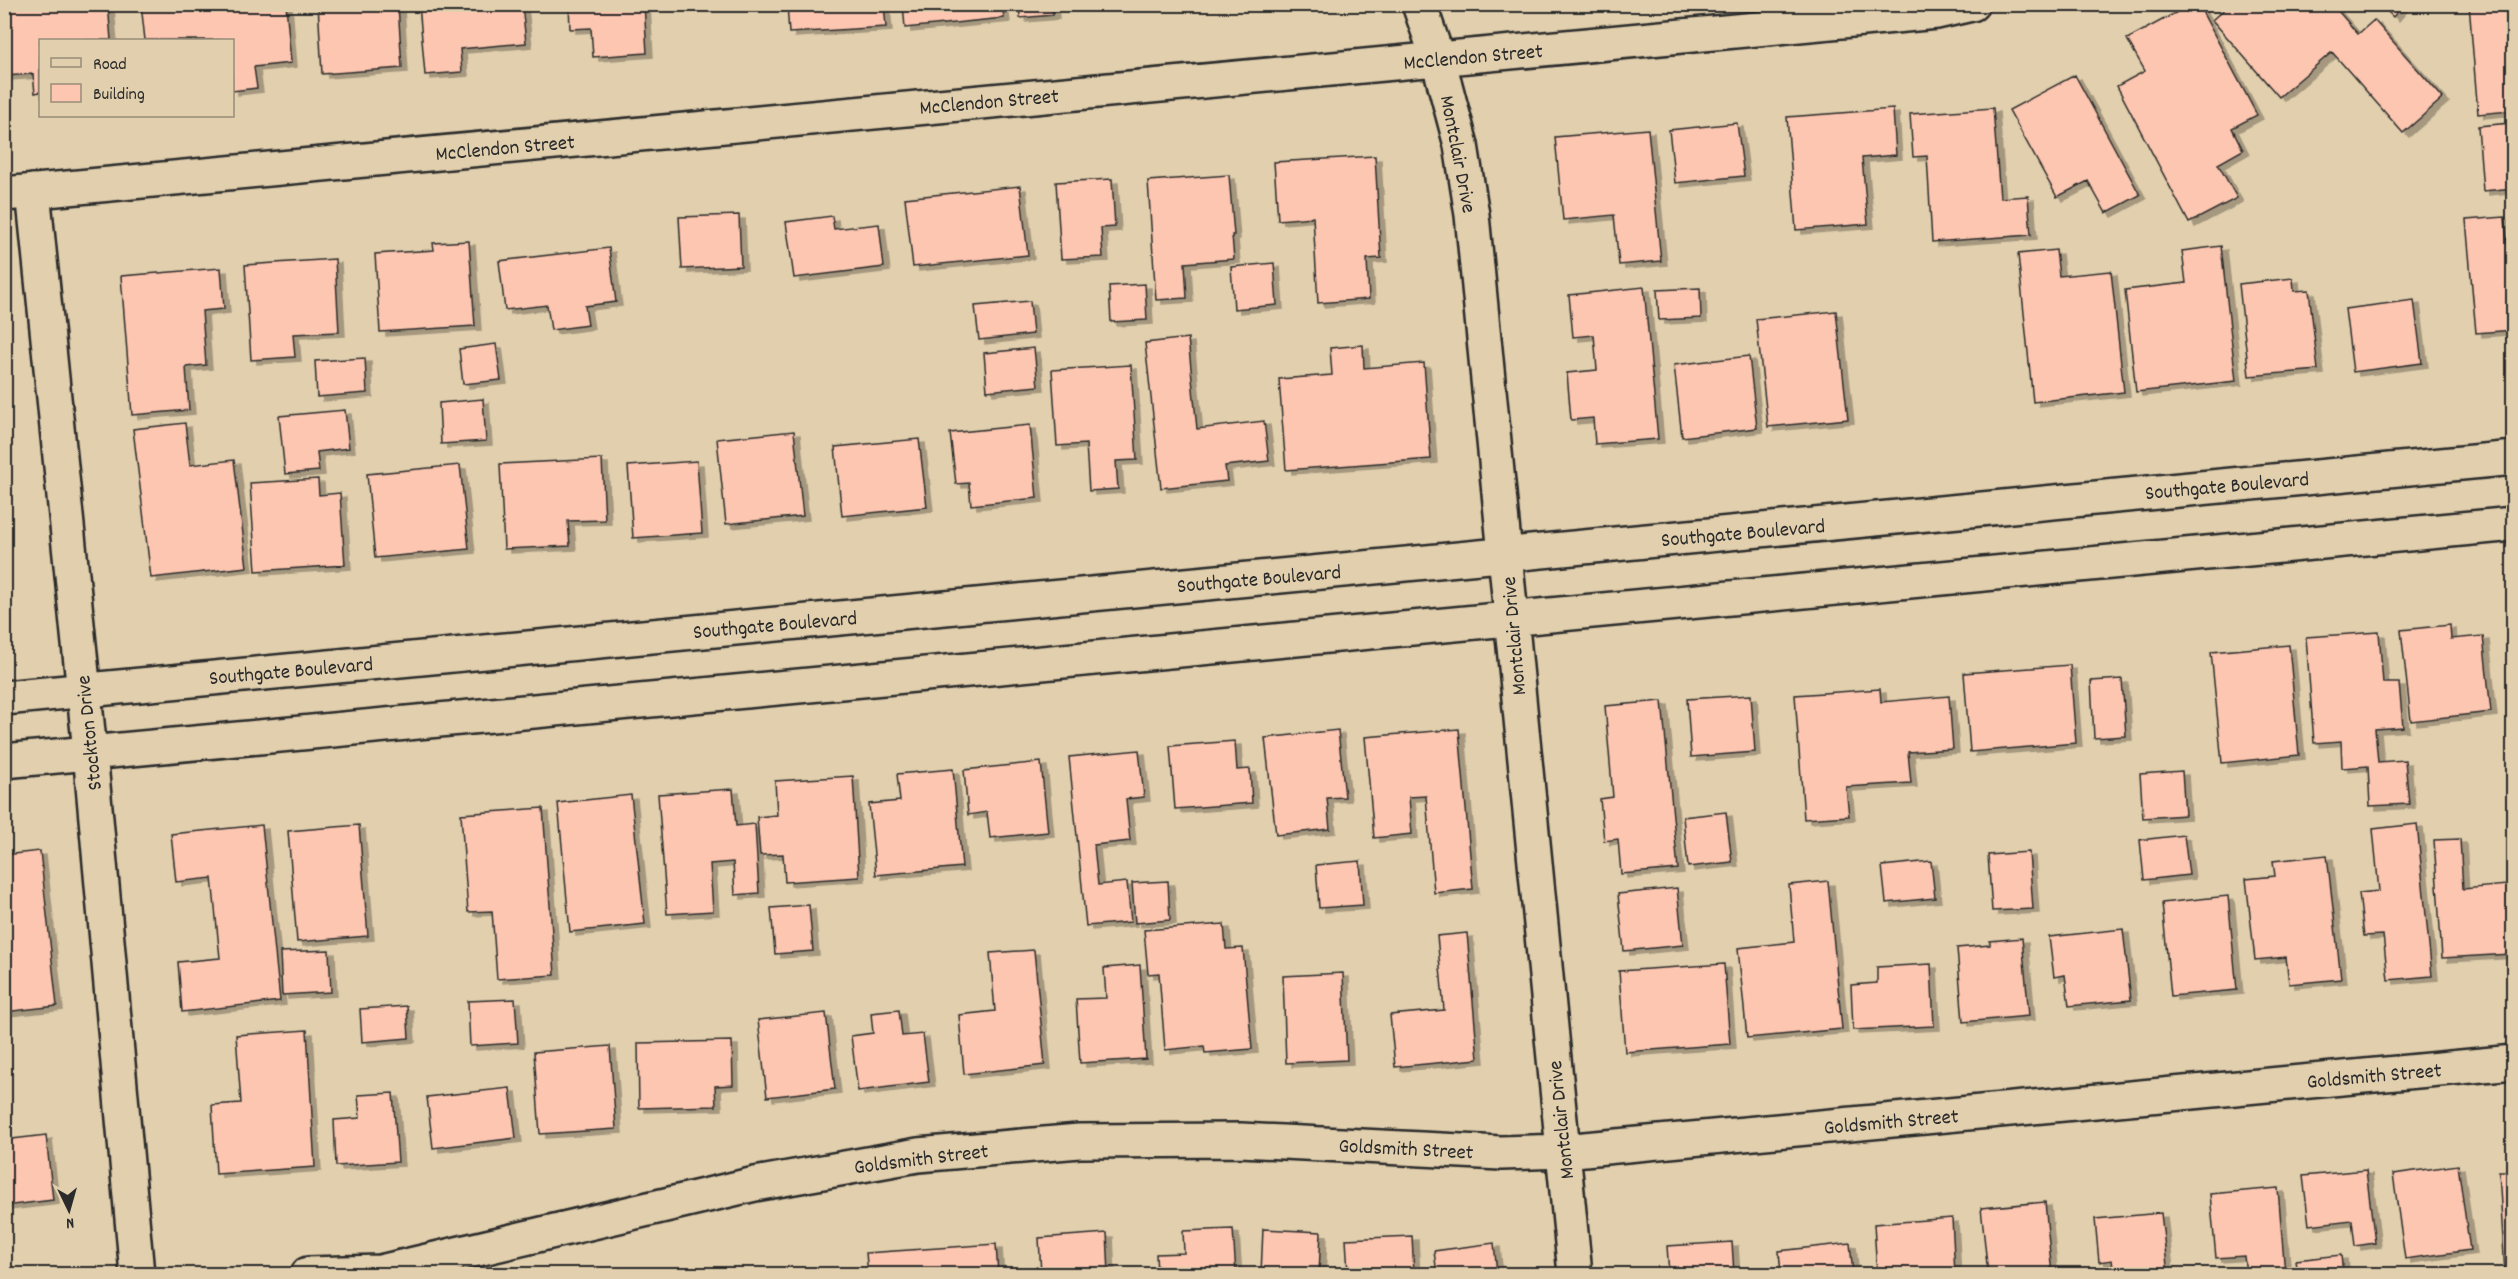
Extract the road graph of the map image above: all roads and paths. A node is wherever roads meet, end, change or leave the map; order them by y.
1 (1419, 4) edge
2 (1972, 4) edge
3 (1438, 59) junction
4 (19, 192) edge
5 (2514, 458) edge
6 (2514, 524) edge
7 (1507, 554) junction
8 (1511, 618) junction
9 (84, 690) junction
10 (4, 698) edge
11 (90, 752) junction
12 (4, 760) edge
13 (2514, 1062) edge
14 (1563, 1151) junction
15 (382, 1273) edge
16 (137, 1275) edge
17 (308, 1275) edge
18 (1575, 1275) edge

1 - 3 street, Montclair Drive
2 - 3 street, McClendon Street
3 - 4 street, McClendon Street
3 - 7 street, Montclair Drive
4 - 9 street, Stockton Drive
5 - 7 street, Southgate Boulevard
6 - 8 street
7 - 8 street, Montclair Drive
7 - 9 street, Southgate Boulevard
8 - 11 street
8 - 14 street, Montclair Drive
9 - 10 street, Southgate Boulevard
9 - 11 street, Stockton Drive
11 - 12 street
11 - 16 street, Stockton Drive
13 - 14 street, Goldsmith Street
14 - 15 street, Goldsmith Street
14 - 18 street, Montclair Drive
15 - 17 street, Goldsmith Street

